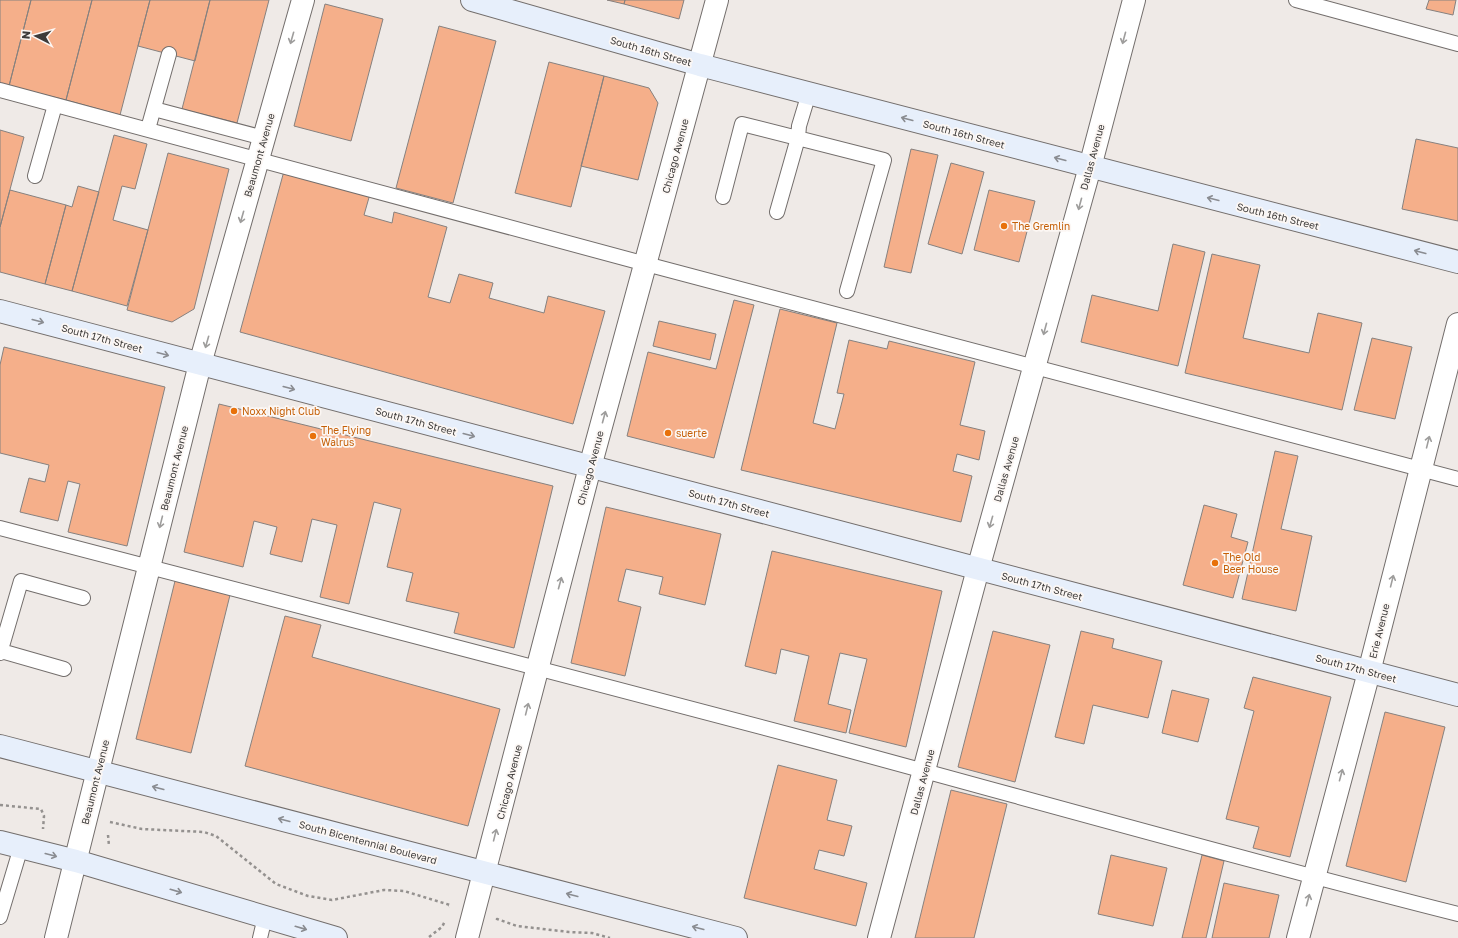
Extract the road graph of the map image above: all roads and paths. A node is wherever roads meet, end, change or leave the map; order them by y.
1 (303, 0) edge
2 (472, 0) edge
3 (717, 0) edge
4 (1134, 0) edge
5 (1296, 0) edge
6 (1458, 44) edge
7 (169, 54) dead end
8 (700, 65) junction
9 (0, 90) edge
10 (809, 93) junction
11 (55, 105) junction
12 (154, 108) junction
13 (148, 130) junction
14 (264, 138) junction
15 (798, 138) junction
16 (258, 158) junction
17 (1090, 167) junction
18 (35, 176) dead end
19 (723, 197) dead end
20 (777, 212) dead end
21 (1458, 262) edge
22 (646, 264) junction
23 (847, 291) dead end
24 (0, 311) edge
25 (1458, 324) edge
26 (200, 364) junction
27 (1034, 368) junction
28 (590, 467) junction
29 (1421, 469) junction
30 (1458, 479) edge
31 (0, 528) edge
32 (149, 567) junction
33 (978, 569) junction
34 (83, 598) dead end
35 (0, 652) edge
36 (538, 668) junction
37 (64, 669) dead end
38 (1369, 672) junction
39 (1458, 695) edge
40 (0, 746) edge
41 (924, 771) junction
42 (97, 772) junction
43 (0, 805) edge
44 (43, 830) dead end
45 (0, 842) edge
46 (21, 847) junction
47 (109, 848) dead end
48 (76, 862) junction
49 (485, 873) junction
50 (1314, 878) junction
51 (449, 911) dead end
52 (1458, 914) edge
53 (447, 916) dead end
54 (0, 917) edge
55 (265, 917) junction
56 (495, 926) dead end
57 (56, 938) edge
58 (260, 938) edge
59 (336, 938) edge
60 (434, 938) edge
61 (467, 938) edge
62 (610, 938) edge
63 (736, 938) edge
64 (879, 938) edge
65 (1298, 938) edge

1 -> 14 street, Beaumont Avenue
2 - 8 street, South 16th Street
3 - 8 street, Chicago Avenue
4 -> 17 street, Dallas Avenue
5 - 6 lane
7 - 12 lane
8 - 10 street, South 16th Street
8 - 22 street, Chicago Avenue
9 - 11 lane
10 - 15 lane
17 -> 10 street, South 16th Street
11 - 13 lane
11 - 18 lane
12 - 13 lane
12 - 14 lane
13 - 16 lane
14 - 16 street, Beaumont Avenue
15 - 19 lane
15 - 20 lane
15 - 23 lane
16 - 22 lane
16 -> 26 street, Beaumont Avenue
21 -> 17 street, South 16th Street
17 -> 27 street, Dallas Avenue
22 - 27 lane
28 -> 22 street, Chicago Avenue
24 -> 26 street, South 17th Street
29 -> 25 street, Erie Avenue
26 -> 28 street, South 17th Street
26 -> 32 street, Beaumont Avenue
27 - 29 lane
27 -> 33 street, Dallas Avenue
28 - 33 street, South 17th Street
36 -> 28 street, Chicago Avenue
29 - 30 lane
38 -> 29 street, Erie Avenue
31 - 32 lane
32 - 36 lane
32 - 42 street, Beaumont Avenue
33 - 38 street, South 17th Street
33 - 41 street, Dallas Avenue
34 - 35 lane
35 - 37 lane
36 - 41 lane
49 -> 36 street, Chicago Avenue
38 - 39 street, South 17th Street
50 -> 38 street, Erie Avenue
40 - 42 street, South Bicentennial Boulevard
41 - 50 lane
41 - 64 street, Dallas Avenue
42 - 48 street, Beaumont Avenue
49 -> 42 street, South Bicentennial Boulevard
43 - 44 path
45 - 46 street
46 -> 48 street
46 - 54 lane
47 - 51 path
48 -> 55 street
48 - 57 street, Beaumont Avenue
49 - 61 street, Chicago Avenue
63 -> 49 street, South Bicentennial Boulevard
50 - 52 lane
65 -> 50 street, Erie Avenue
53 - 60 path
55 - 58 lane
55 -> 59 street
56 - 62 path

